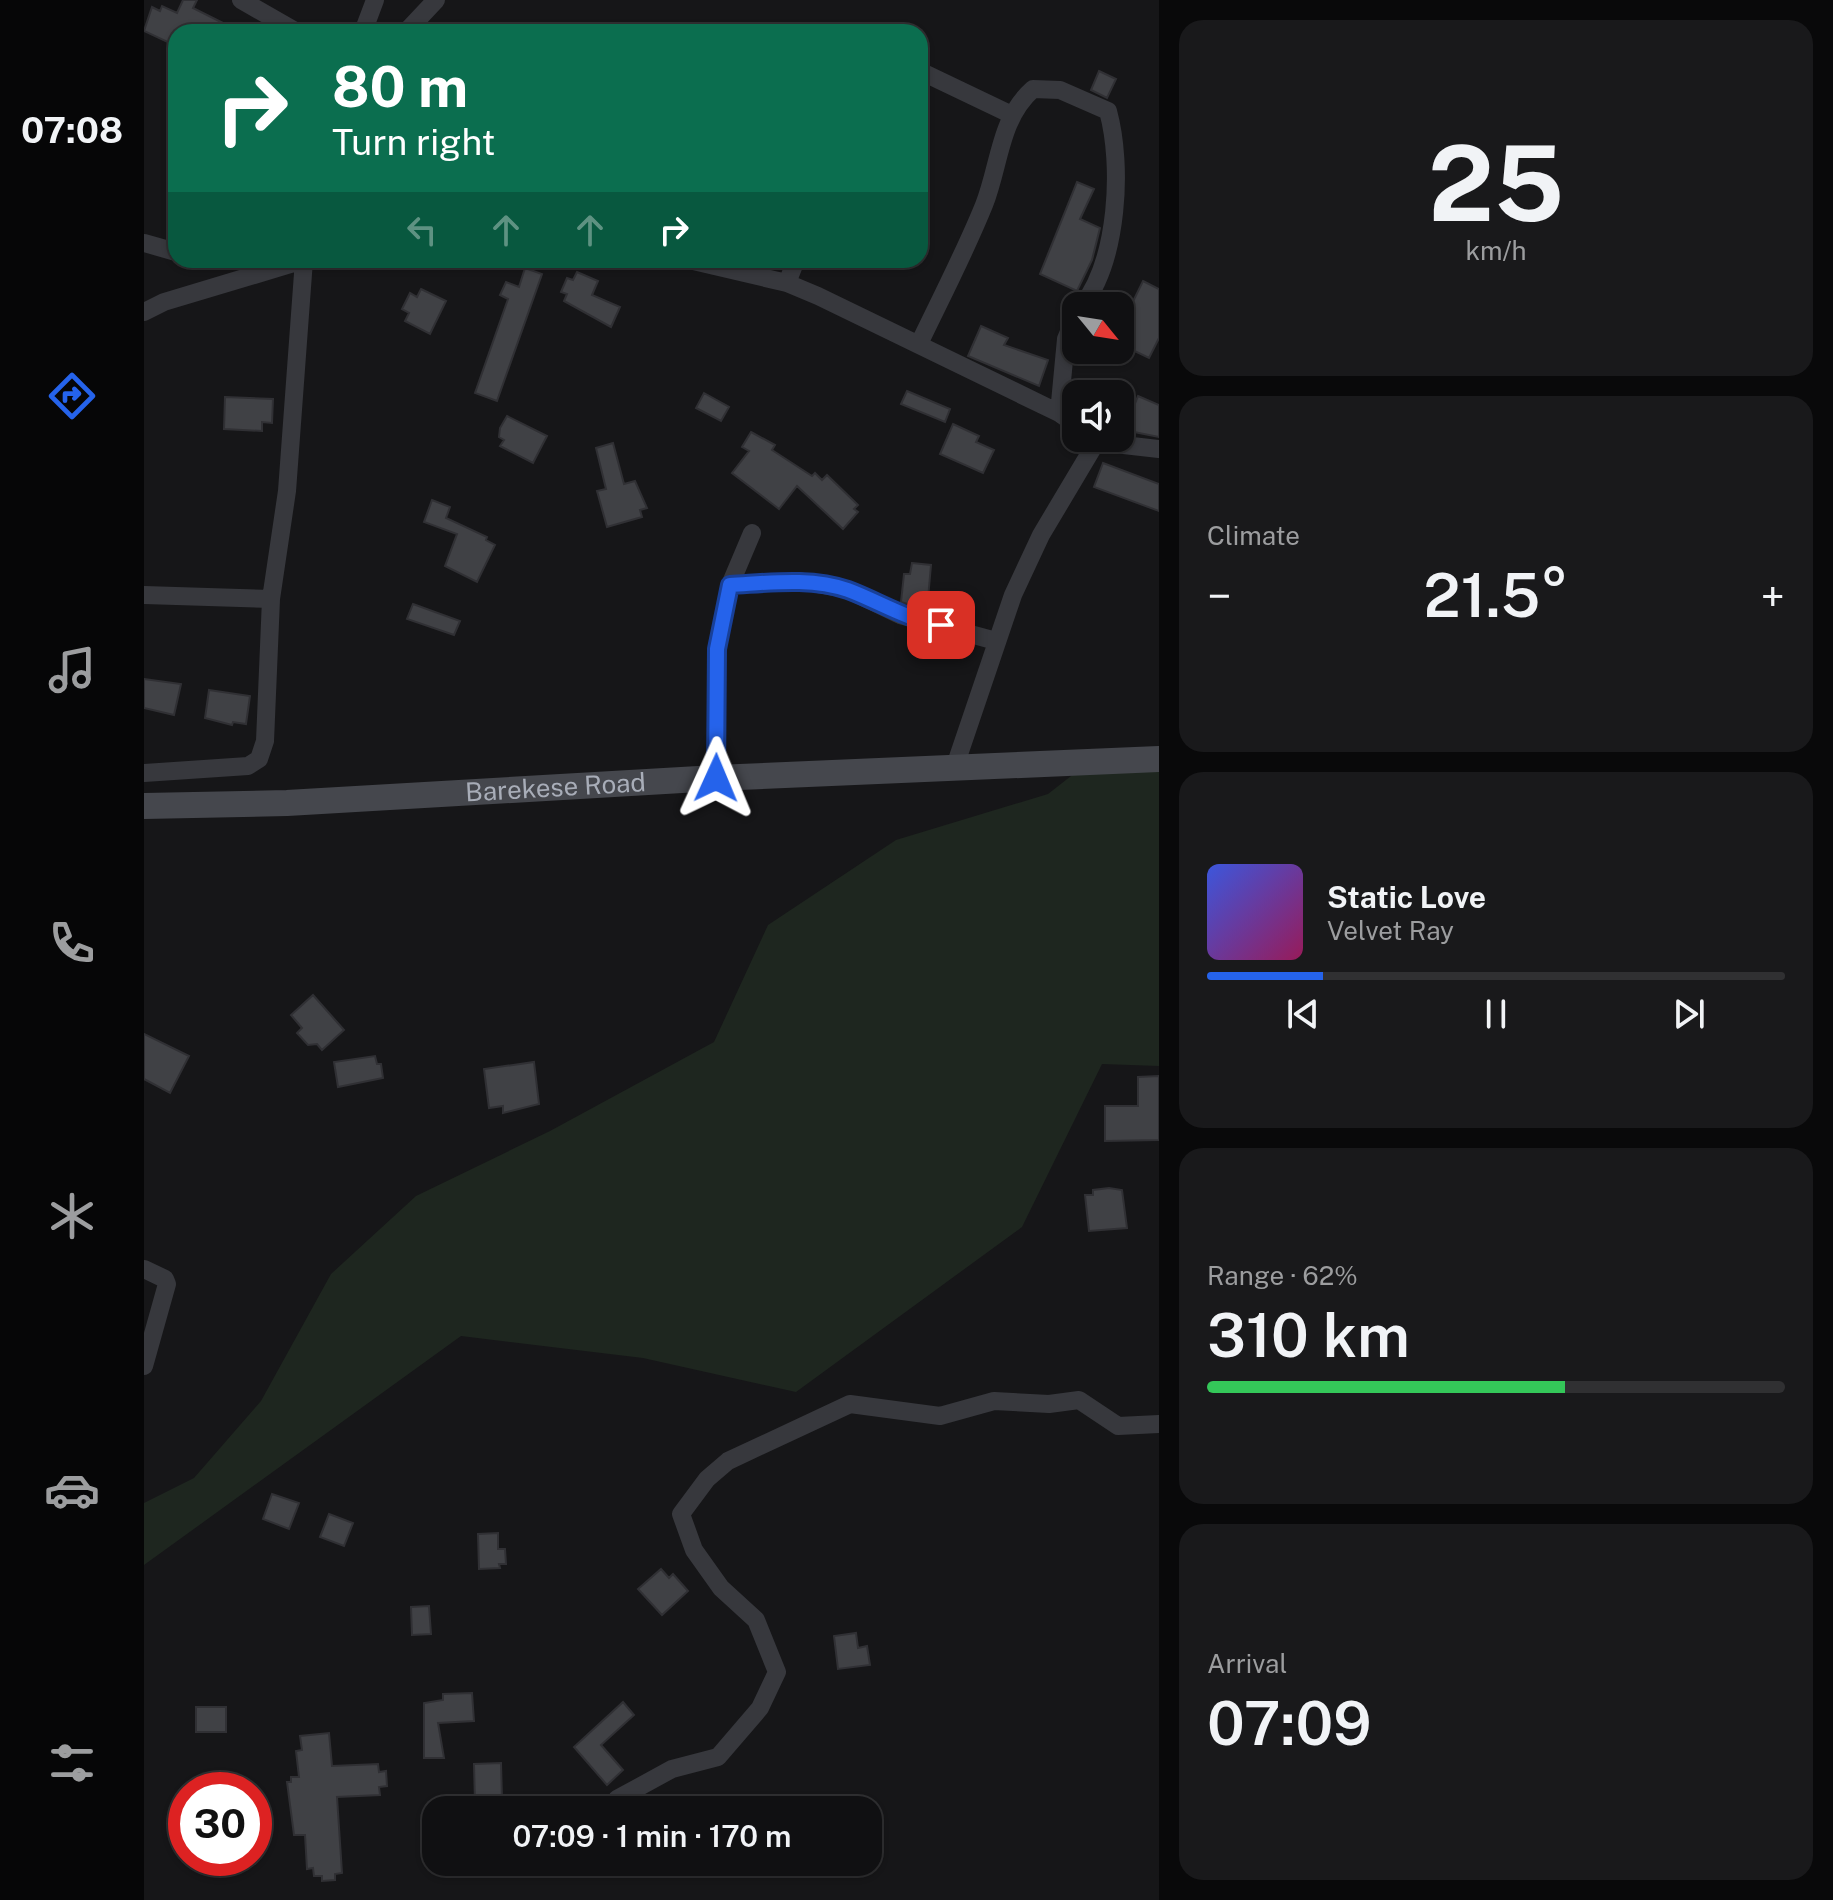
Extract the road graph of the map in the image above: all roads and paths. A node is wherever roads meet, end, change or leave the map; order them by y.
1 (241, 0) edge
2 (375, 0) edge
3 (436, 0) edge
4 (283, 24) edge
5 (366, 24) edge
6 (414, 24) edge
7 (928, 75) edge
8 (1012, 115) junction
9 (144, 243) edge
10 (168, 250) edge
11 (277, 268) edge
12 (303, 268) edge
13 (723, 268) edge
14 (793, 268) edge
15 (787, 283) junction
16 (1093, 292) edge
17 (144, 312) edge
18 (919, 344) junction
19 (1064, 364) edge
20 (1059, 413) junction
21 (1062, 415) edge
22 (1134, 445) edge
23 (1159, 449) edge
24 (1088, 452) edge
25 (752, 533) dead end
26 (730, 585) junction
27 (144, 595) edge
28 (271, 599) junction
29 (996, 641) junction
30 (1159, 759) edge
31 (954, 769) junction
32 (144, 773) edge
33 (716, 778) junction
34 (144, 806) edge
35 (144, 1269) edge
36 (144, 1366) edge
37 (1159, 1424) edge
38 (622, 1796) edge

1 - 4 street
2 - 5 street
3 - 6 street
7 - 8 street
8 - 16 street
8 - 18 street
9 - 10 street
11 - 17 street
12 - 28 street
13 - 15 street
14 - 15 street
15 - 18 street
18 - 20 street
19 - 20 street
20 - 21 street
22 - 23 street
24 - 29 street
25 - 26 street
26 - 29 street
26 - 33 street
27 - 28 street
28 - 32 street
29 - 31 street
30 - 31 main road, Barekese Road
31 - 33 main road, Barekese Road
33 - 34 main road, Barekese Road
35 - 36 street
37 - 38 street

